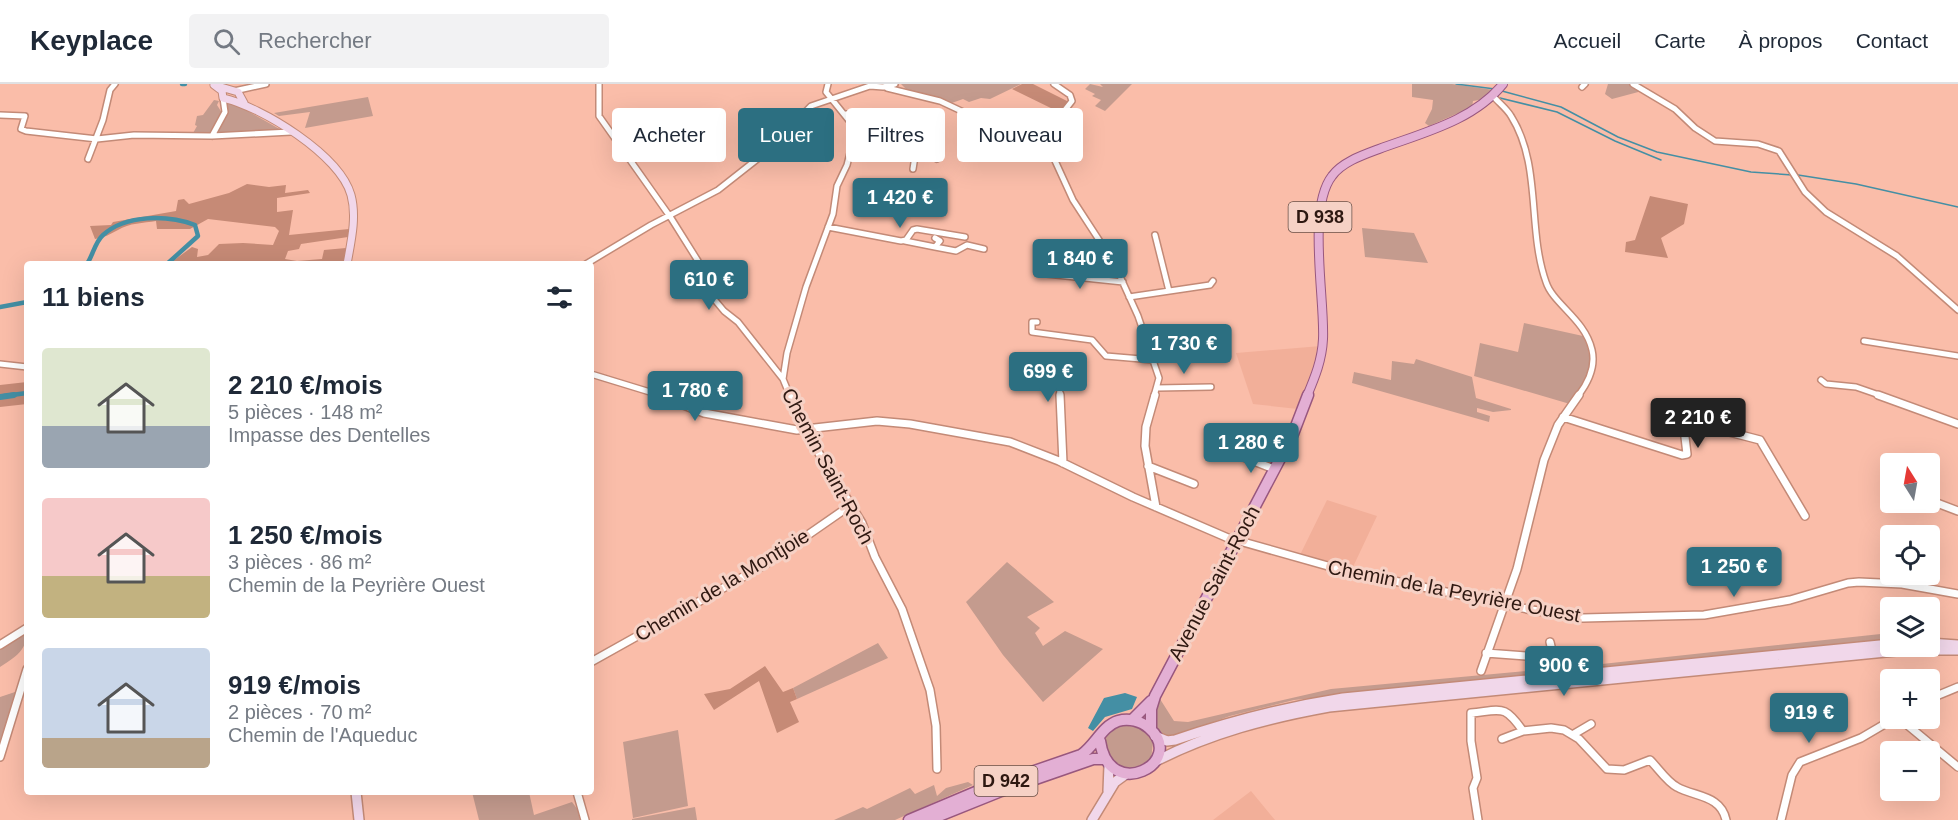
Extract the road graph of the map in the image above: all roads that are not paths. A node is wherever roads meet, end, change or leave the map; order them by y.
1 (115, 84) edge
2 (214, 84) edge
3 (266, 84) edge
4 (599, 84) edge
5 (828, 84) edge
6 (895, 84) edge
7 (1054, 84) edge
8 (1503, 84) edge
9 (1633, 84) edge
10 (883, 87) junction
11 (230, 96) junction
12 (1493, 96) junction
13 (831, 99) junction
14 (244, 103) joint
15 (957, 109) edge
16 (0, 114) edge
17 (846, 114) edge
18 (291, 132) junction
19 (212, 136) junction
20 (97, 139) junction
21 (88, 159) dead end
22 (848, 162) edge
23 (914, 162) edge
24 (913, 169) dead end
25 (669, 216) junction
26 (828, 227) junction
27 (1155, 235) dead end
28 (964, 237) dead end
29 (935, 238) dead end
30 (904, 241) junction
31 (935, 247) junction
32 (984, 249) dead end
33 (348, 261) edge
34 (591, 261) edge
35 (1037, 273) dead end
36 (1214, 281) dead end
37 (1123, 282) junction
38 (1169, 291) junction
39 (1129, 297) junction
40 (1958, 310) edge
41 (1037, 322) dead end
42 (1864, 341) dead end
43 (1958, 356) edge
44 (1153, 360) junction
45 (0, 364) edge
46 (24, 367) edge
47 (594, 375) edge
48 (1074, 377) dead end
49 (783, 380) junction
50 (1821, 380) dead end
51 (1211, 387) dead end
52 (1157, 388) junction
53 (1563, 417) junction
54 (1958, 424) edge
55 (804, 429) junction
56 (1241, 456) dead end
57 (1063, 464) junction
58 (1148, 466) junction
59 (1274, 470) junction
60 (1194, 484) dead end
61 (1940, 504) edge
62 (851, 506) junction
63 (1156, 507) junction
64 (1958, 511) edge
65 (1805, 516) dead end
66 (1235, 540) junction
67 (1958, 594) edge
68 (1503, 603) junction
69 (24, 630) edge
70 (1550, 642) dead end
71 (1940, 644) edge
72 (0, 645) edge
73 (1880, 645) edge
74 (1958, 645) edge
75 (1958, 650) edge
76 (1486, 653) junction
77 (594, 660) edge
78 (1481, 672) dead end
79 (24, 679) edge
80 (1958, 687) edge
81 (1940, 694) edge
82 (1155, 696) junction
83 (1132, 720) junction
84 (1591, 724) dead end
85 (1880, 727) edge
86 (1911, 729) edge
87 (1523, 731) junction
88 (1153, 733) junction
89 (1574, 734) junction
90 (1502, 739) dead end
91 (1100, 741) junction
92 (0, 757) edge
93 (1156, 761) junction
94 (1106, 762) junction
95 (1958, 767) edge
96 (937, 768) dead end
97 (1126, 774) junction
98 (1107, 794) junction
99 (356, 795) edge
100 (578, 795) edge
101 (1102, 806) junction
102 (359, 820) edge
103 (585, 820) edge
104 (909, 820) edge
105 (929, 820) edge
106 (1092, 820) edge
107 (1097, 820) edge
108 (1478, 820) edge
109 (1726, 820) edge
110 (1781, 820) edge

1 - 20 street
2 - 11 main road
3 - 11 street
4 - 25 street
5 - 13 street
6 - 10 street
7 - 37 street
8 - 12 main road, Avenue Saint-Roch / D 938
9 - 40 street
10 - 13 street
10 - 15 street
11 - 14 main road
11 - 19 street
12 - 53 street
12 - 59 main road, Avenue Saint-Roch / D 938
13 - 17 street
13 - 25 street
14 - 18 main road
16 - 20 street
18 - 19 street
18 - 33 main road
19 - 20 street
20 - 21 street
22 - 26 street, Chemin Saint-Roch
23 - 24 street
25 - 34 street
25 - 49 street
26 - 30 street
26 - 49 street, Chemin Saint-Roch
27 - 38 street
28 - 30 street
29 - 31 street
30 - 31 street
31 - 32 street
35 - 37 street
36 - 38 street
37 - 39 street
38 - 39 street
39 - 44 street
41 - 44 street
42 - 43 street
44 - 52 street
45 - 46 street
47 - 55 street, Chemin de la Peyrière Ouest
48 - 57 street
49 - 55 street, Chemin Saint-Roch
50 - 54 street
51 - 52 street
52 - 58 street
53 - 65 street
53 - 68 street
55 - 57 street, Chemin de la Peyrière Ouest
55 - 62 street, Chemin Saint-Roch
56 - 59 street
57 - 63 street, Chemin de la Peyrière Ouest
58 - 60 street
58 - 63 street
59 - 66 main road, Avenue Saint-Roch / D 938
61 - 64 street
62 - 77 street, Chemin de la Montjoie
62 - 96 street, Chemin Saint-Roch
63 - 66 street, Chemin de la Peyrière Ouest
66 - 68 street, Chemin de la Peyrière Ouest
66 - 82 main road, Avenue Saint-Roch / D 938
67 - 68 street, Chemin de la Peyrière Ouest
68 - 76 street
69 - 72 street
70 - 76 street
71 - 74 main road
73 - 88 main road
75 - 93 main road
76 - 78 street
79 - 92 street
80 - 81 street
82 - 83 main road, D 938
82 - 88 main road, D 938
83 - 88 main road
83 - 91 main road, D 938
84 - 89 street
85 - 110 street
86 - 95 street
87 - 89 street
87 - 90 street
87 - 108 street
88 - 93 main road, D 938
89 - 109 street
91 - 94 main road
91 - 104 main road, D 942
93 - 97 main road
94 - 97 main road
94 - 98 main road
94 - 105 main road
97 - 98 main road
98 - 101 main road
99 - 102 main road
100 - 103 street
101 - 106 main road
101 - 107 main road

